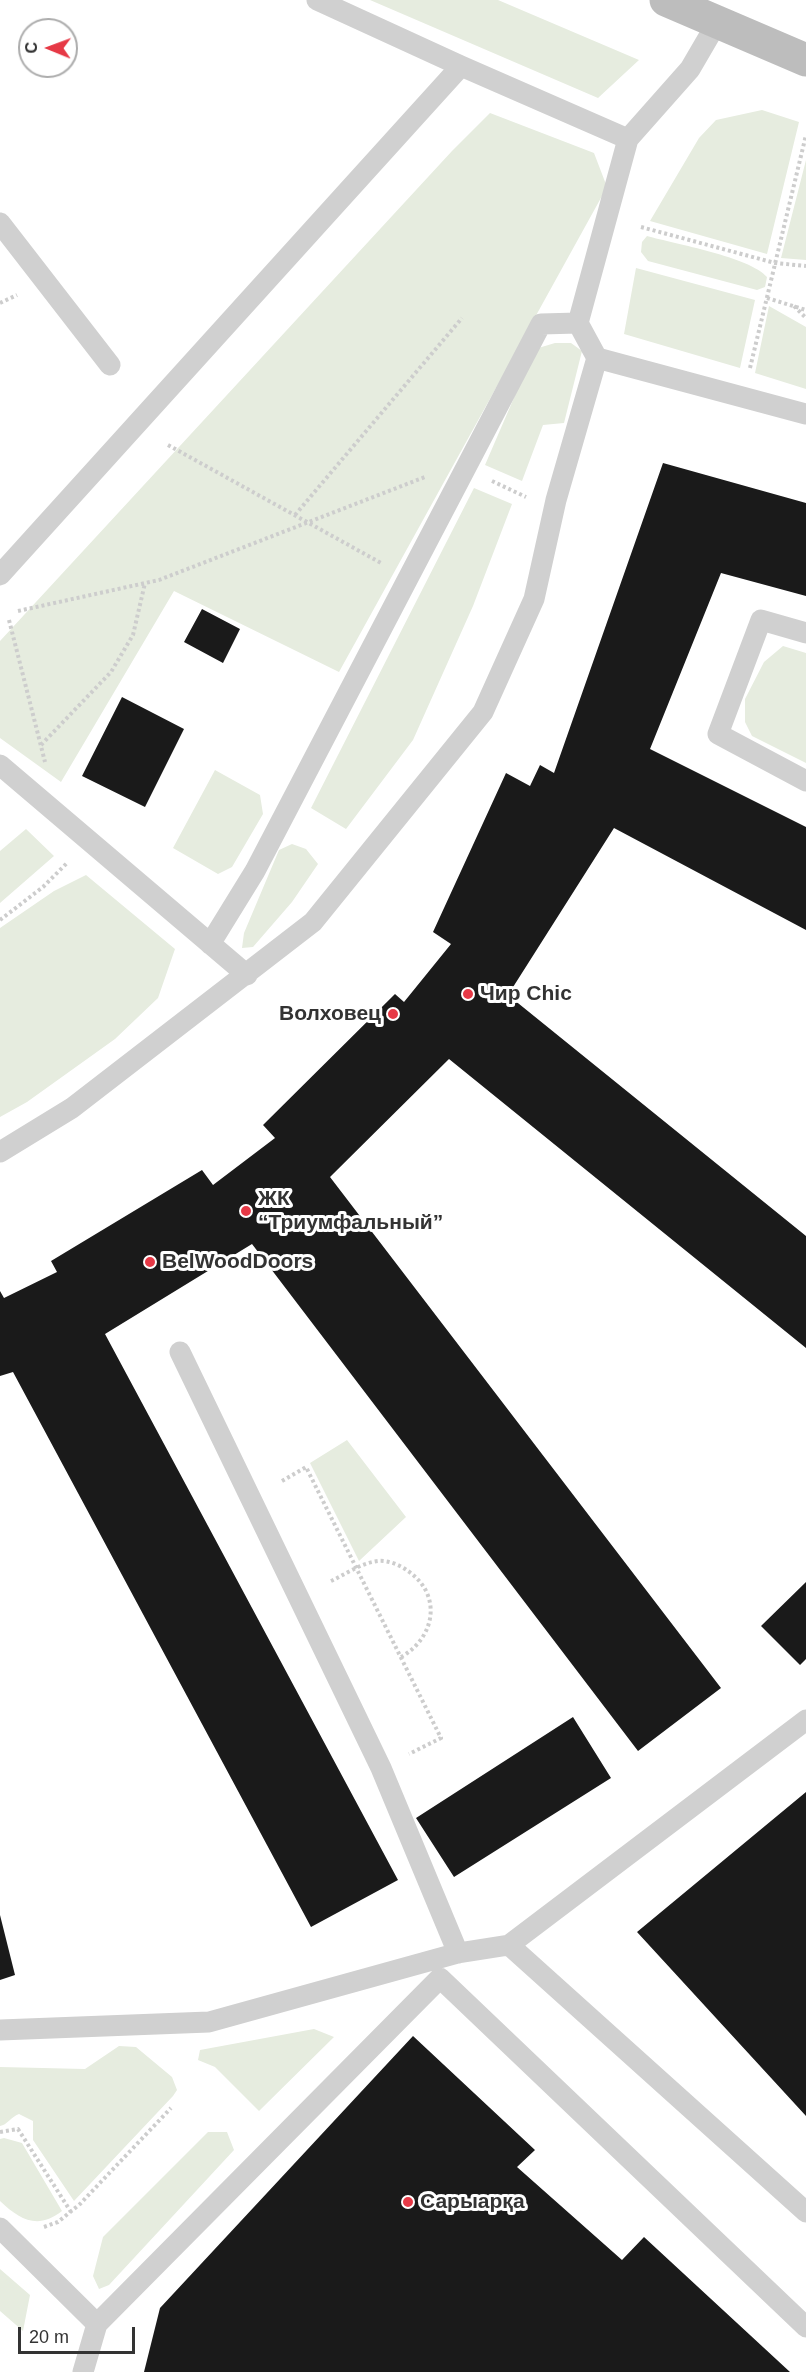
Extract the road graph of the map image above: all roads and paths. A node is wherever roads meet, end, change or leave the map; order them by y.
1 (317, 0) edge
2 (666, 0) edge
3 (718, 21) junction
4 (806, 60) edge
5 (461, 66) junction
6 (806, 135) edge
7 (628, 138) junction
8 (0, 223) edge
9 (641, 227) dead end
10 (775, 263) junction
11 (806, 267) edge
12 (767, 298) junction
13 (794, 306) junction
14 (806, 310) edge
15 (462, 318) dead end
16 (806, 318) edge
17 (578, 323) junction
18 (597, 358) junction
19 (110, 365) dead end
20 (743, 396) junction
21 (806, 414) edge
22 (168, 445) dead end
23 (465, 468) junction
24 (554, 510) junction
25 (295, 515) junction
26 (308, 522) junction
27 (385, 565) dead end
28 (0, 575) edge
29 (145, 583) junction
30 (18, 610) dead end
31 (9, 620) dead end
32 (806, 633) edge
33 (41, 746) junction
34 (0, 765) edge
35 (806, 781) edge
36 (58, 813) junction
37 (0, 920) edge
38 (210, 944) junction
39 (247, 975) junction
40 (0, 1152) edge
41 (180, 1352) dead end
42 (282, 1481) dead end
43 (357, 1568) junction
44 (331, 1581) dead end
45 (400, 1657) junction
46 (806, 1720) edge
47 (381, 1768) junction
48 (509, 1945) junction
49 (458, 1953) junction
50 (0, 2030) edge
51 (171, 2108) dead end
52 (0, 2132) edge
53 (806, 2212) edge
54 (0, 2228) edge
55 (97, 2324) junction
56 (806, 2327) edge
57 (83, 2372) edge

1 - 5 lane
2 - 3 main road
3 - 4 main road
3 - 7 lane
5 - 7 lane
5 - 28 lane
6 - 10 path
7 - 17 lane
8 - 19 lane
9 - 10 path
10 - 11 path
10 - 12 path
12 - 13 path
12 - 20 path
13 - 14 path
13 - 16 path
15 - 25 path
17 - 18 lane
17 - 23 lane
18 - 20 lane
18 - 24 lane
20 - 21 lane
22 - 25 path
23 - 24 path
23 - 26 path
23 - 38 lane
24 - 39 lane
25 - 26 path
26 - 27 path
26 - 29 path
29 - 30 path
29 - 33 path
31 - 33 path
32 - 35 lane
33 - 36 path
34 - 36 lane
36 - 37 path
36 - 38 lane
38 - 39 lane
39 - 40 lane
41 - 47 lane
42 - 43 path
43 - 44 path
43 - 45 path
43 - 45 path
45 - 47 path
46 - 48 lane
47 - 49 lane
48 - 49 lane
48 - 53 lane
49 - 50 lane
51 - 52 path
54 - 55 lane
55 - 56 lane
55 - 57 lane

